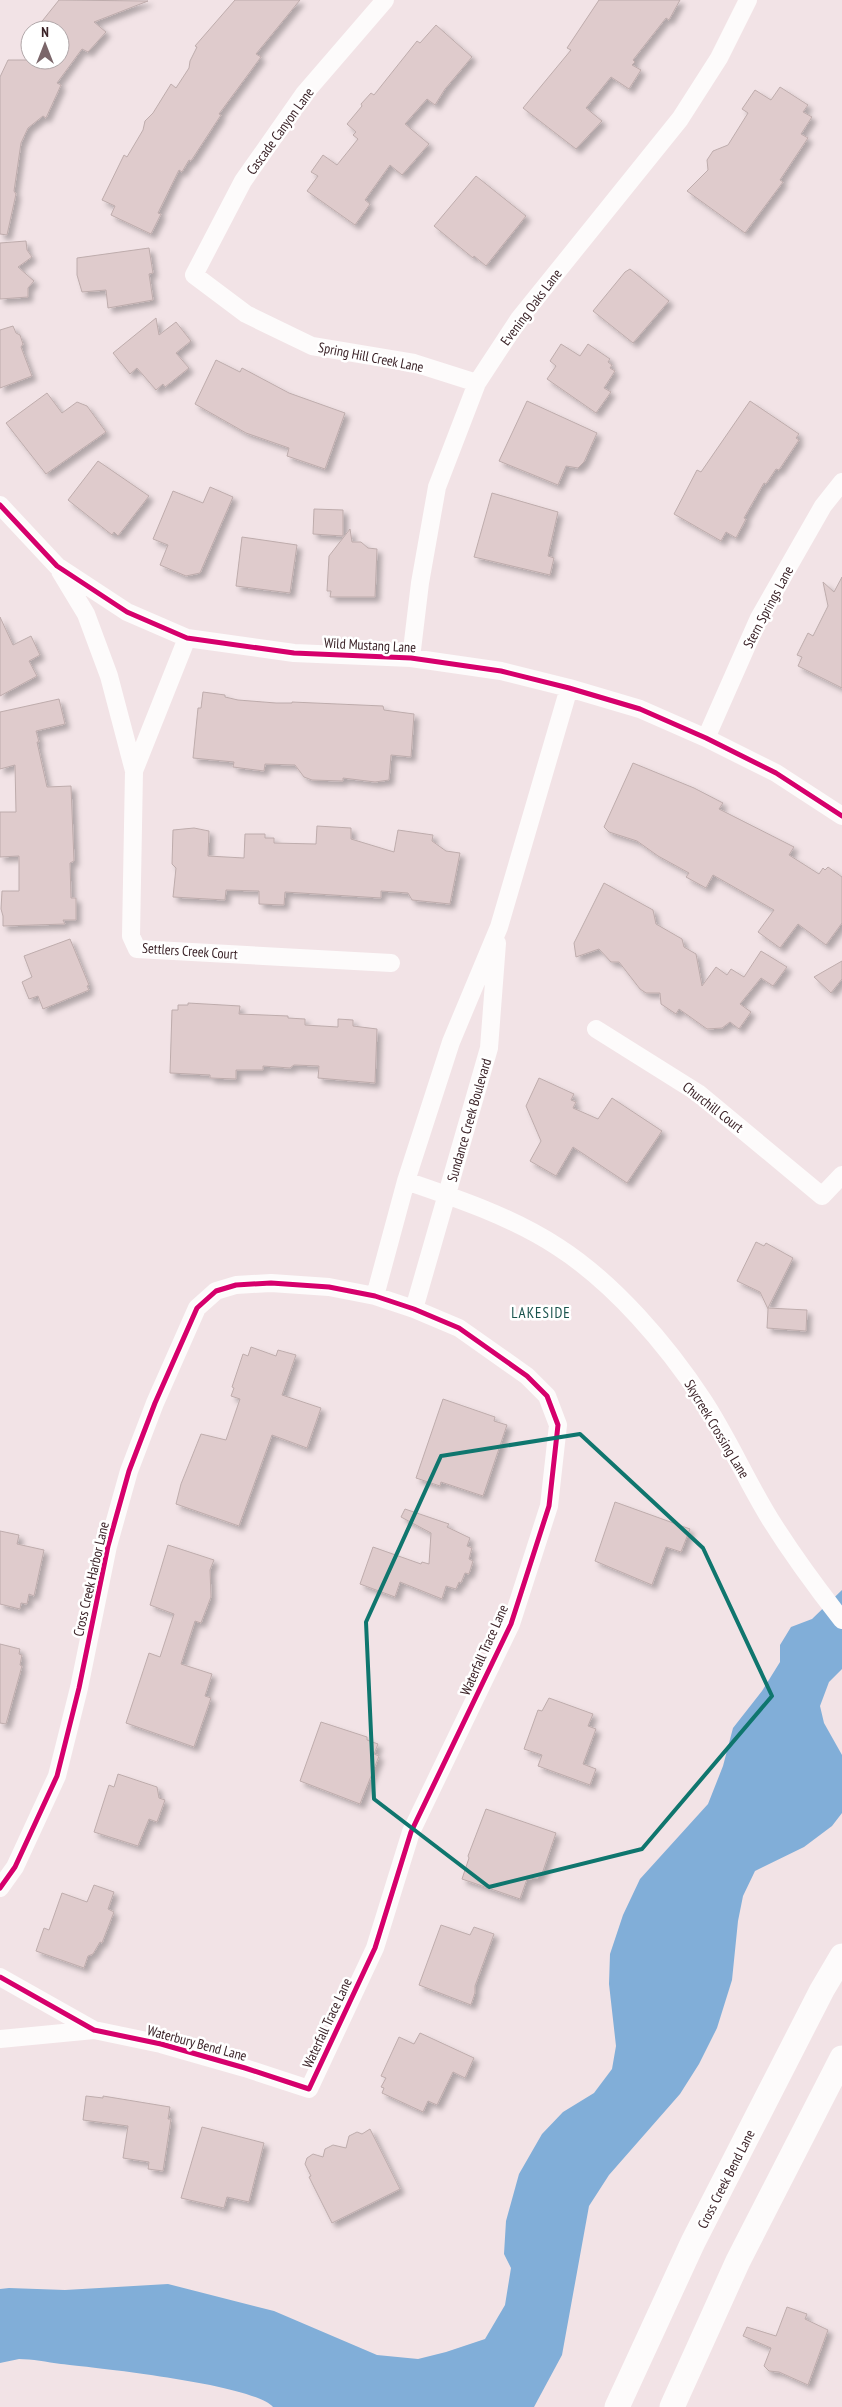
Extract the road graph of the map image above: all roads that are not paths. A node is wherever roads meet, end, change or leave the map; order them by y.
1 (385, 0) edge
2 (748, 0) edge
3 (194, 275) joint
4 (477, 382) junction
5 (842, 482) edge
6 (0, 505) edge
7 (57, 566) junction
8 (187, 638) junction
9 (411, 658) junction
10 (109, 676) joint
11 (569, 688) junction
12 (706, 738) junction
13 (134, 771) junction
14 (842, 816) edge
15 (499, 927) junction
16 (391, 962) dead end
17 (596, 1029) dead end
18 (842, 1175) edge
19 (406, 1181) junction
20 (448, 1195) junction
21 (375, 1296) junction
22 (414, 1309) junction
23 (842, 1620) edge
24 (0, 1888) edge
25 (842, 1956) edge
26 (0, 1977) edge
27 (94, 2030) junction
28 (0, 2039) edge
29 (842, 2058) edge
30 (309, 2089) joint
31 (617, 2407) edge
32 (672, 2407) edge

1 - 3 street, Cascade Canyon Lane
2 - 4 street, Evening Oaks Lane
3 - 4 street, Spring Hill Creek Lane
4 - 9 street, Evening Oaks Lane
5 - 12 street, Stern Springs Lane
6 - 7 street, Wild Mustang Lane
7 - 8 street, Wild Mustang Lane
7 - 10 street, Wild Mustang Lane
8 - 9 street, Wild Mustang Lane
8 - 13 street, Settlers Creek Court
9 - 11 street, Wild Mustang Lane
10 - 13 street, Settlers Creek Court
11 - 12 street, Wild Mustang Lane
11 - 15 street, Sundance Creek Boulevard
12 - 14 street, Wild Mustang Lane
13 - 16 street, Settlers Creek Court
15 - 19 street, Sundance Creek Boulevard
15 - 20 street, Sundance Creek Boulevard
17 - 18 street, Churchill Court
19 - 20 street, Skycreek Crossing Lane
19 - 21 street, Sundance Creek Boulevard
20 - 22 street, Sundance Creek Boulevard
20 - 23 street, Skycreek Crossing Lane
21 - 22 street, Waterfall Trace Lane
21 - 24 street, Cross Creek Harbor Lane
22 - 30 street, Waterfall Trace Lane
25 - 31 main road, Cross Creek Bend Lane
26 - 27 street, Waterbury Bend Lane
27 - 28 street, Waterbury Bend Lane
27 - 30 street, Waterbury Bend Lane
29 - 32 main road

